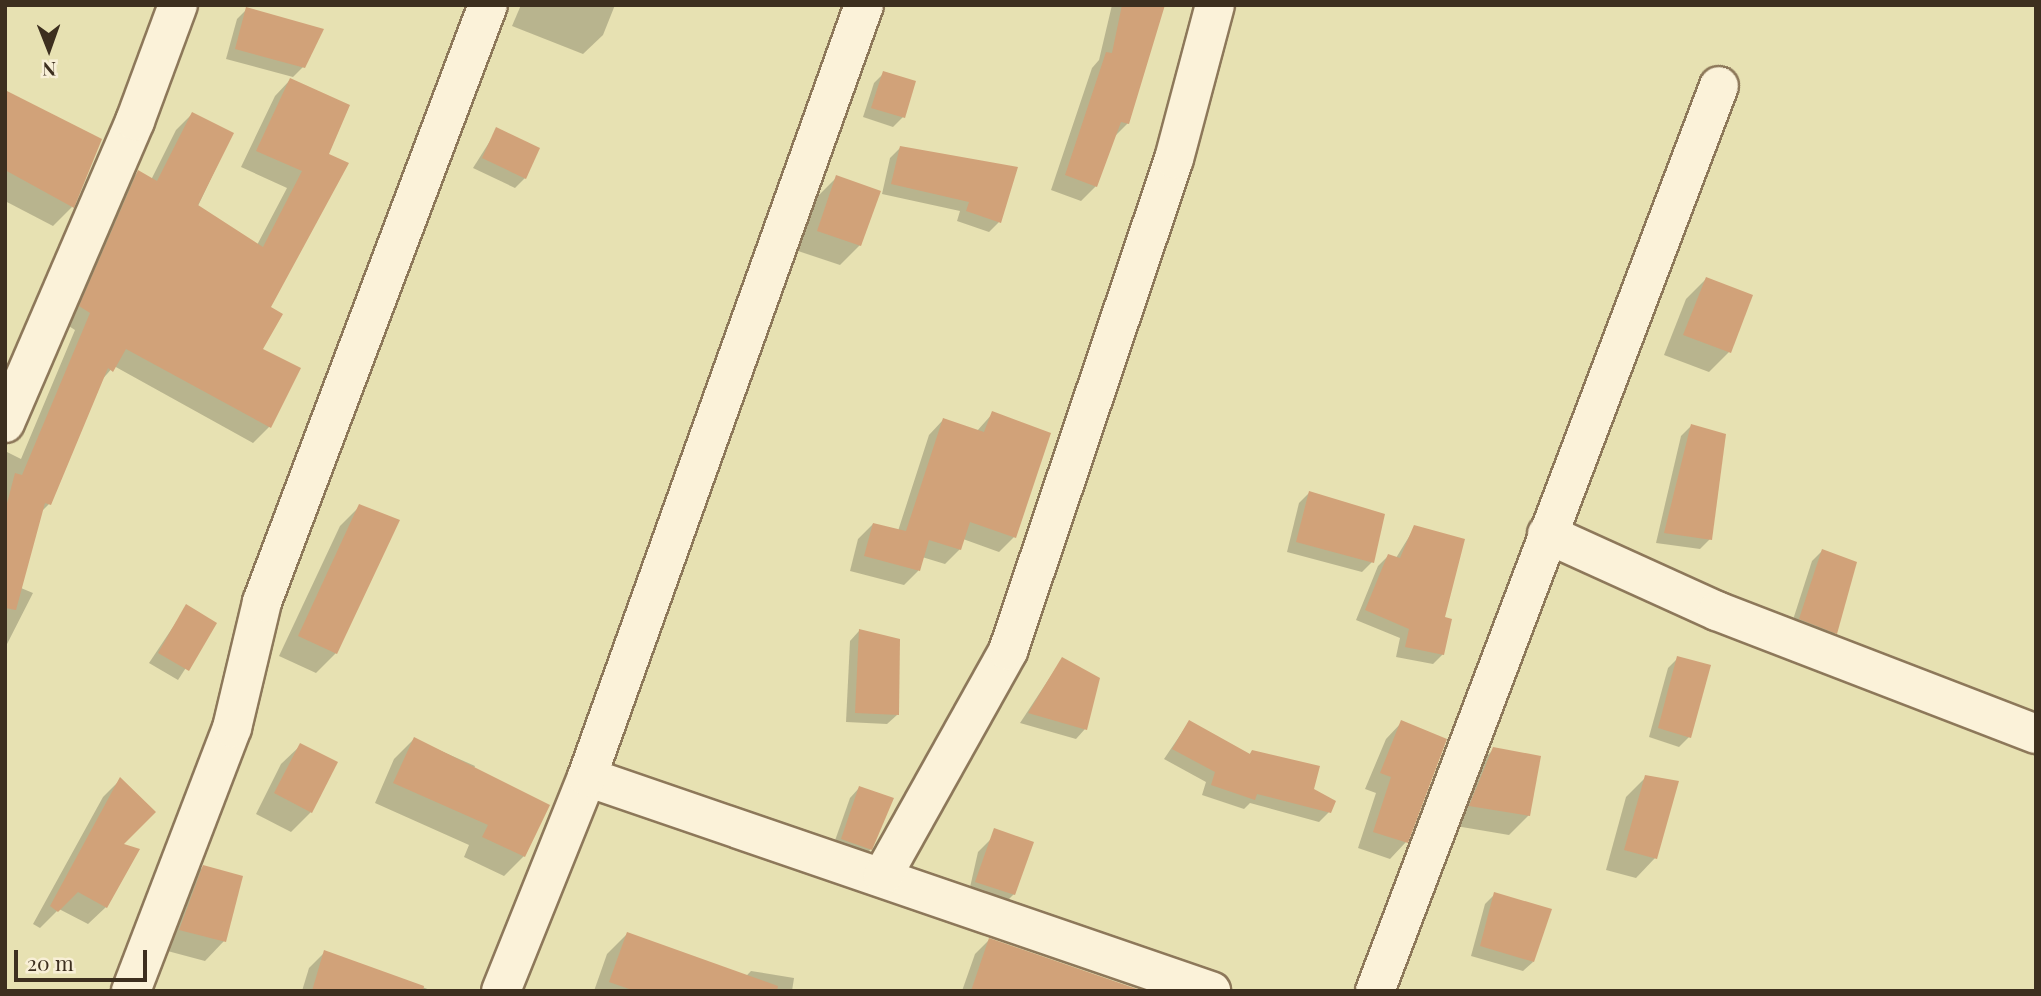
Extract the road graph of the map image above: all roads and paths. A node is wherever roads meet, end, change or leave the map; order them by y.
1 (178, 5) edge
2 (488, 5) edge
3 (864, 5) edge
4 (1215, 5) edge
5 (1719, 86) dead end
6 (5, 424) edge
7 (1547, 534) junction
8 (2036, 734) edge
9 (587, 777) junction
10 (883, 875) junction
11 (131, 991) edge
12 (501, 991) edge
13 (1211, 991) edge
14 (1375, 991) edge

1 - 6 street
2 - 11 street
3 - 9 street
4 - 10 street
5 - 7 street
7 - 8 street
7 - 14 street
9 - 10 street
9 - 12 street
10 - 13 street

